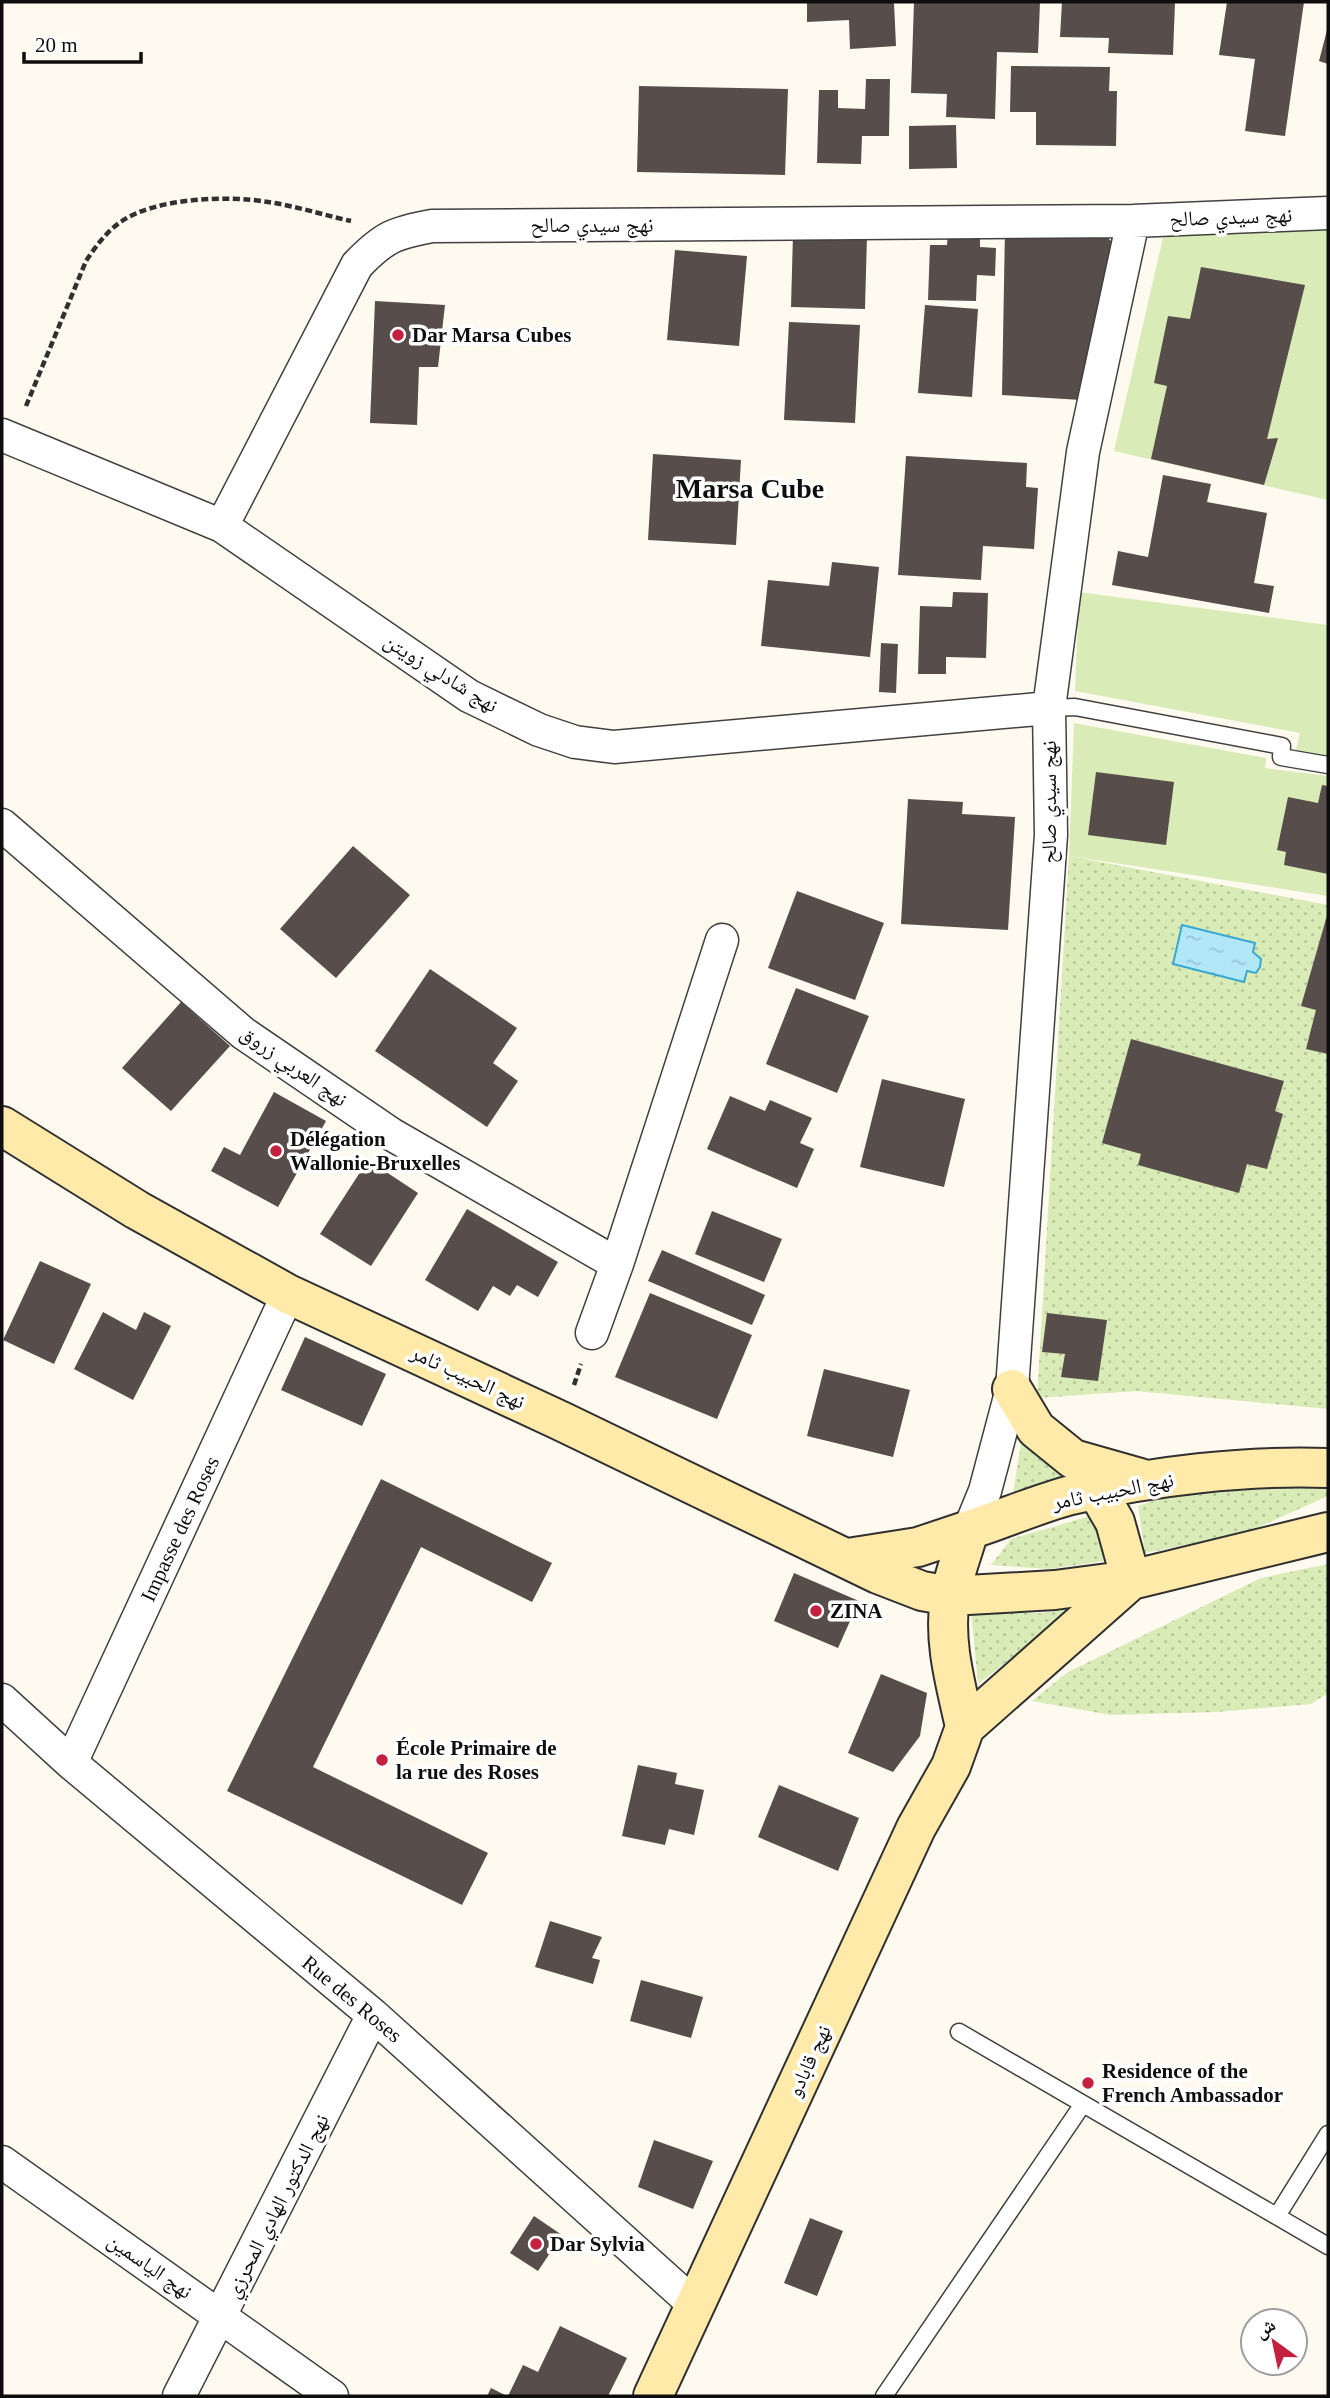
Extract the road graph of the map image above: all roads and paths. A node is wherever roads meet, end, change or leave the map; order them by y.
1 (1328, 213) edge
2 (1133, 221) junction
3 (398, 232) junction
4 (7, 437) edge
5 (222, 526) junction
6 (1049, 708) junction
7 (1328, 765) edge
8 (2, 825) edge
9 (722, 940) dead end
10 (2, 1126) edge
11 (617, 1264) junction
12 (288, 1294) junction
13 (592, 1333) joint
14 (1012, 1389) junction
15 (561, 1420) junction
16 (1328, 1468) edge
17 (1149, 1481) junction
18 (1097, 1491) junction
19 (970, 1531) junction
20 (1328, 1532) edge
21 (848, 1558) junction
22 (1131, 1580) junction
23 (950, 1596) junction
24 (2, 1700) edge
25 (965, 1727) junction
26 (71, 1763) junction
27 (373, 2015) junction
28 (959, 2032) dead end
29 (1083, 2104) junction
30 (1326, 2141) edge
31 (2, 2162) edge
32 (1277, 2217) junction
33 (1328, 2246) edge
34 (696, 2306) junction
35 (221, 2316) junction
36 (179, 2396) edge
37 (332, 2396) edge
38 (653, 2396) edge
39 (884, 2396) edge

1 - 2 street, نهج سيدي صالح
2 - 3 street, نهج سيدي صالح
2 - 6 street, نهج سيدي صالح
3 - 4 path
3 - 5 street, نهج سيدي صالح
4 - 5 street, نهج شادلي زويتن
5 - 6 street, نهج شادلي زويتن
6 - 7 lane
6 - 14 street, نهج سيدي صالح
8 - 11 street, نهج العربي زروق
9 - 11 street
10 - 12 street, نهج الحبيب ثامر
11 - 13 street
12 - 15 street, نهج الحبيب ثامر
12 - 26 street, Impasse des Roses
13 - 15 path
14 - 17 street
14 - 19 street, نهج سيدي صالح
15 - 21 street, نهج الحبيب ثامر
16 - 17 street, نهج الحبيب ثامر
17 - 18 street, نهج الحبيب ثامر
18 - 19 street, نهج الحبيب ثامر
18 - 22 street
19 - 21 street, نهج الحبيب ثامر
19 - 23 street
20 - 22 street, نهج الحبيب ثامر
21 - 23 street, نهج الحبيب ثامر
22 - 23 street, نهج الحبيب ثامر
22 - 25 street
23 - 25 street
24 - 26 street, Rue des Roses
25 - 34 street, نهج قابادو
26 - 27 street, Rue des Roses
27 - 34 street, Rue des Roses
27 - 35 street, نهج الدكتور الهادي المحرزي
28 - 29 lane
29 - 32 lane
29 - 39 lane
30 - 32 lane
31 - 35 street, نهج الياسمين
32 - 33 lane
34 - 38 street, نهج قابادو
35 - 36 street, نهج الدكتور الهادي المحرزي
35 - 37 street, نهج الياسمين

